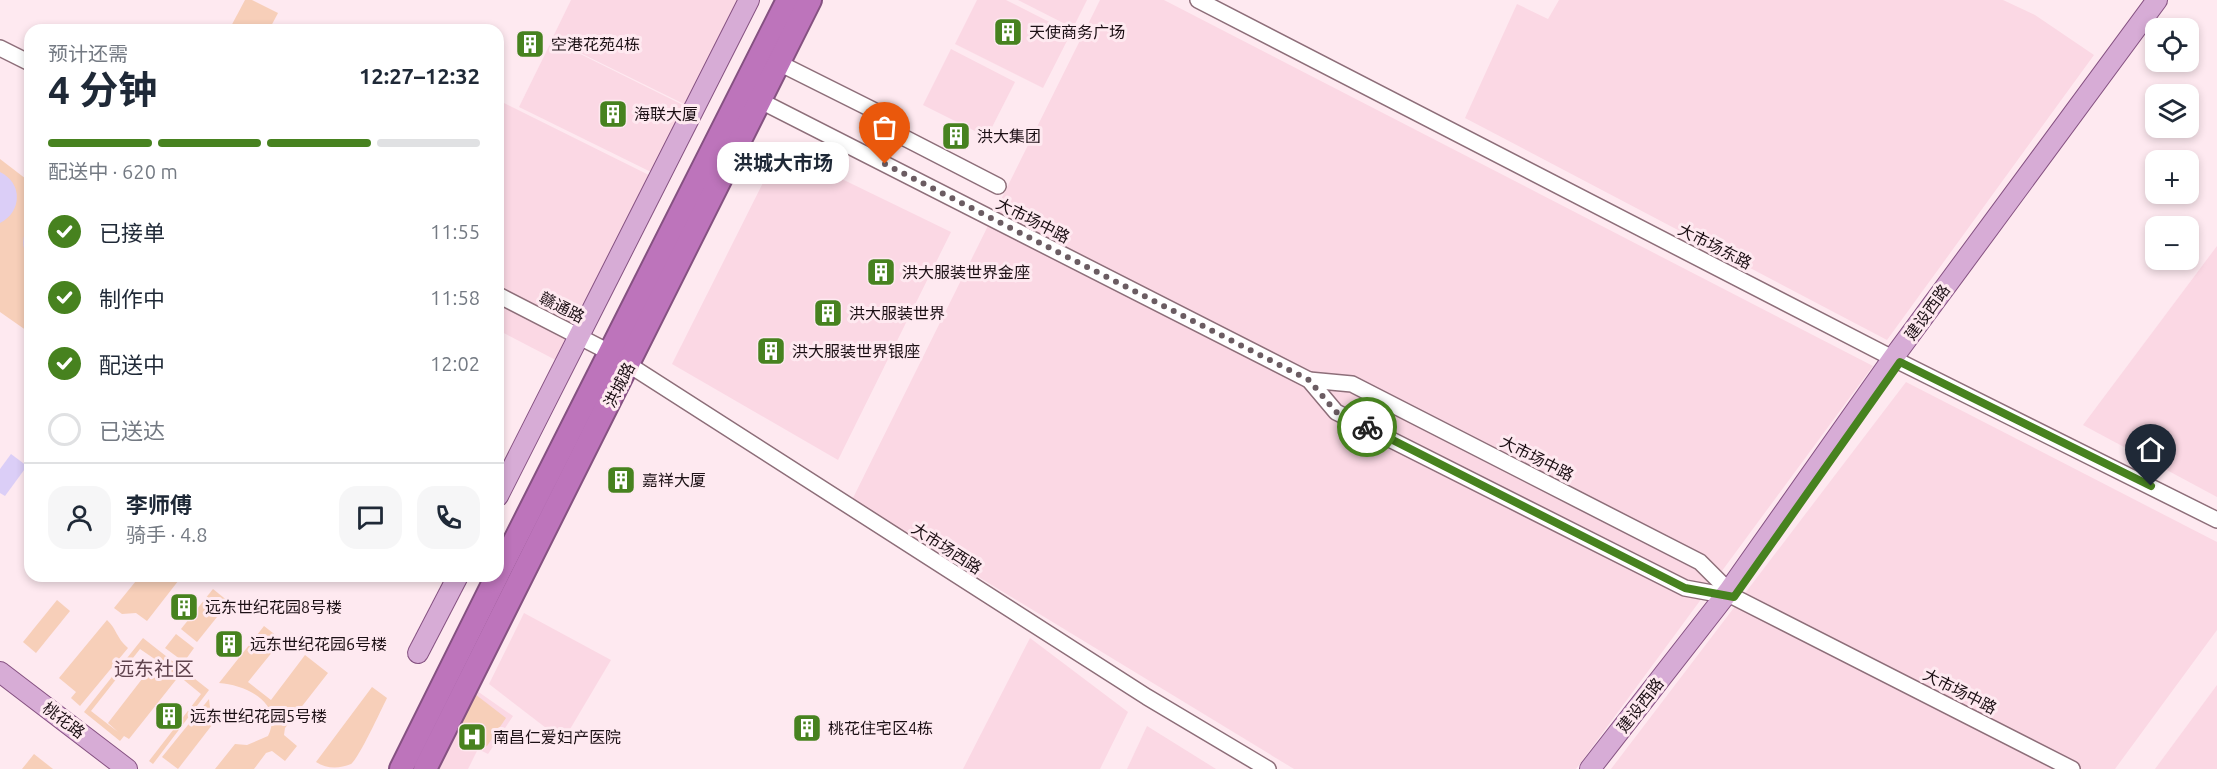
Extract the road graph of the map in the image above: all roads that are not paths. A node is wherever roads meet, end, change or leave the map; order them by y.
1 (749, 0) edge
2 (788, 0) edge
3 (810, 0) edge
4 (1198, 0) edge
5 (2157, 0) edge
6 (2166, 0) edge
7 (0, 48) edge
8 (24, 60) edge
9 (779, 63) junction
10 (751, 96) junction
11 (998, 186) dead end
12 (504, 298) edge
13 (578, 335) junction
14 (609, 352) junction
15 (1896, 360) junction
16 (629, 365) junction
17 (1309, 380) junction
18 (504, 484) edge
19 (2217, 520) edge
20 (504, 563) edge
21 (455, 582) edge
22 (494, 582) edge
23 (1730, 594) junction
24 (418, 653) dead end
25 (0, 672) edge
26 (0, 688) edge
27 (105, 769) edge
28 (127, 769) edge
29 (401, 769) edge
30 (425, 769) edge
31 (1268, 769) edge
32 (1590, 769) edge
33 (1600, 769) edge
34 (2072, 769) edge

1 - 13 main road
2 - 10 highway, 洪城路
3 - 9 highway, 洪城路
4 - 15 street, 大市场东路
5 - 15 main road, 建设西路
6 - 15 main road, 建设西路
7 - 8 street
9 - 10 highway, 洪城路
9 - 11 street
10 - 14 highway, 洪城路
10 - 16 highway, 洪城路
10 - 17 street, 大市场中路
12 - 13 street, 赣通路
13 - 14 street, 赣通路
13 - 18 main road
14 - 16 street, 大市场西路
14 - 20 highway, 洪城路
15 - 19 street, 大市场东路
15 - 23 main road, 建设西路
16 - 30 highway, 洪城路
16 - 31 street, 大市场西路
17 - 23 street, 大市场中路
17 - 23 street, 大市场中路
21 - 24 main road
22 - 29 highway, 洪城路
23 - 32 main road, 建设西路
23 - 33 main road, 建设西路
23 - 34 street, 大市场中路
25 - 28 main road, 桃花路
26 - 27 main road, 桃花路

